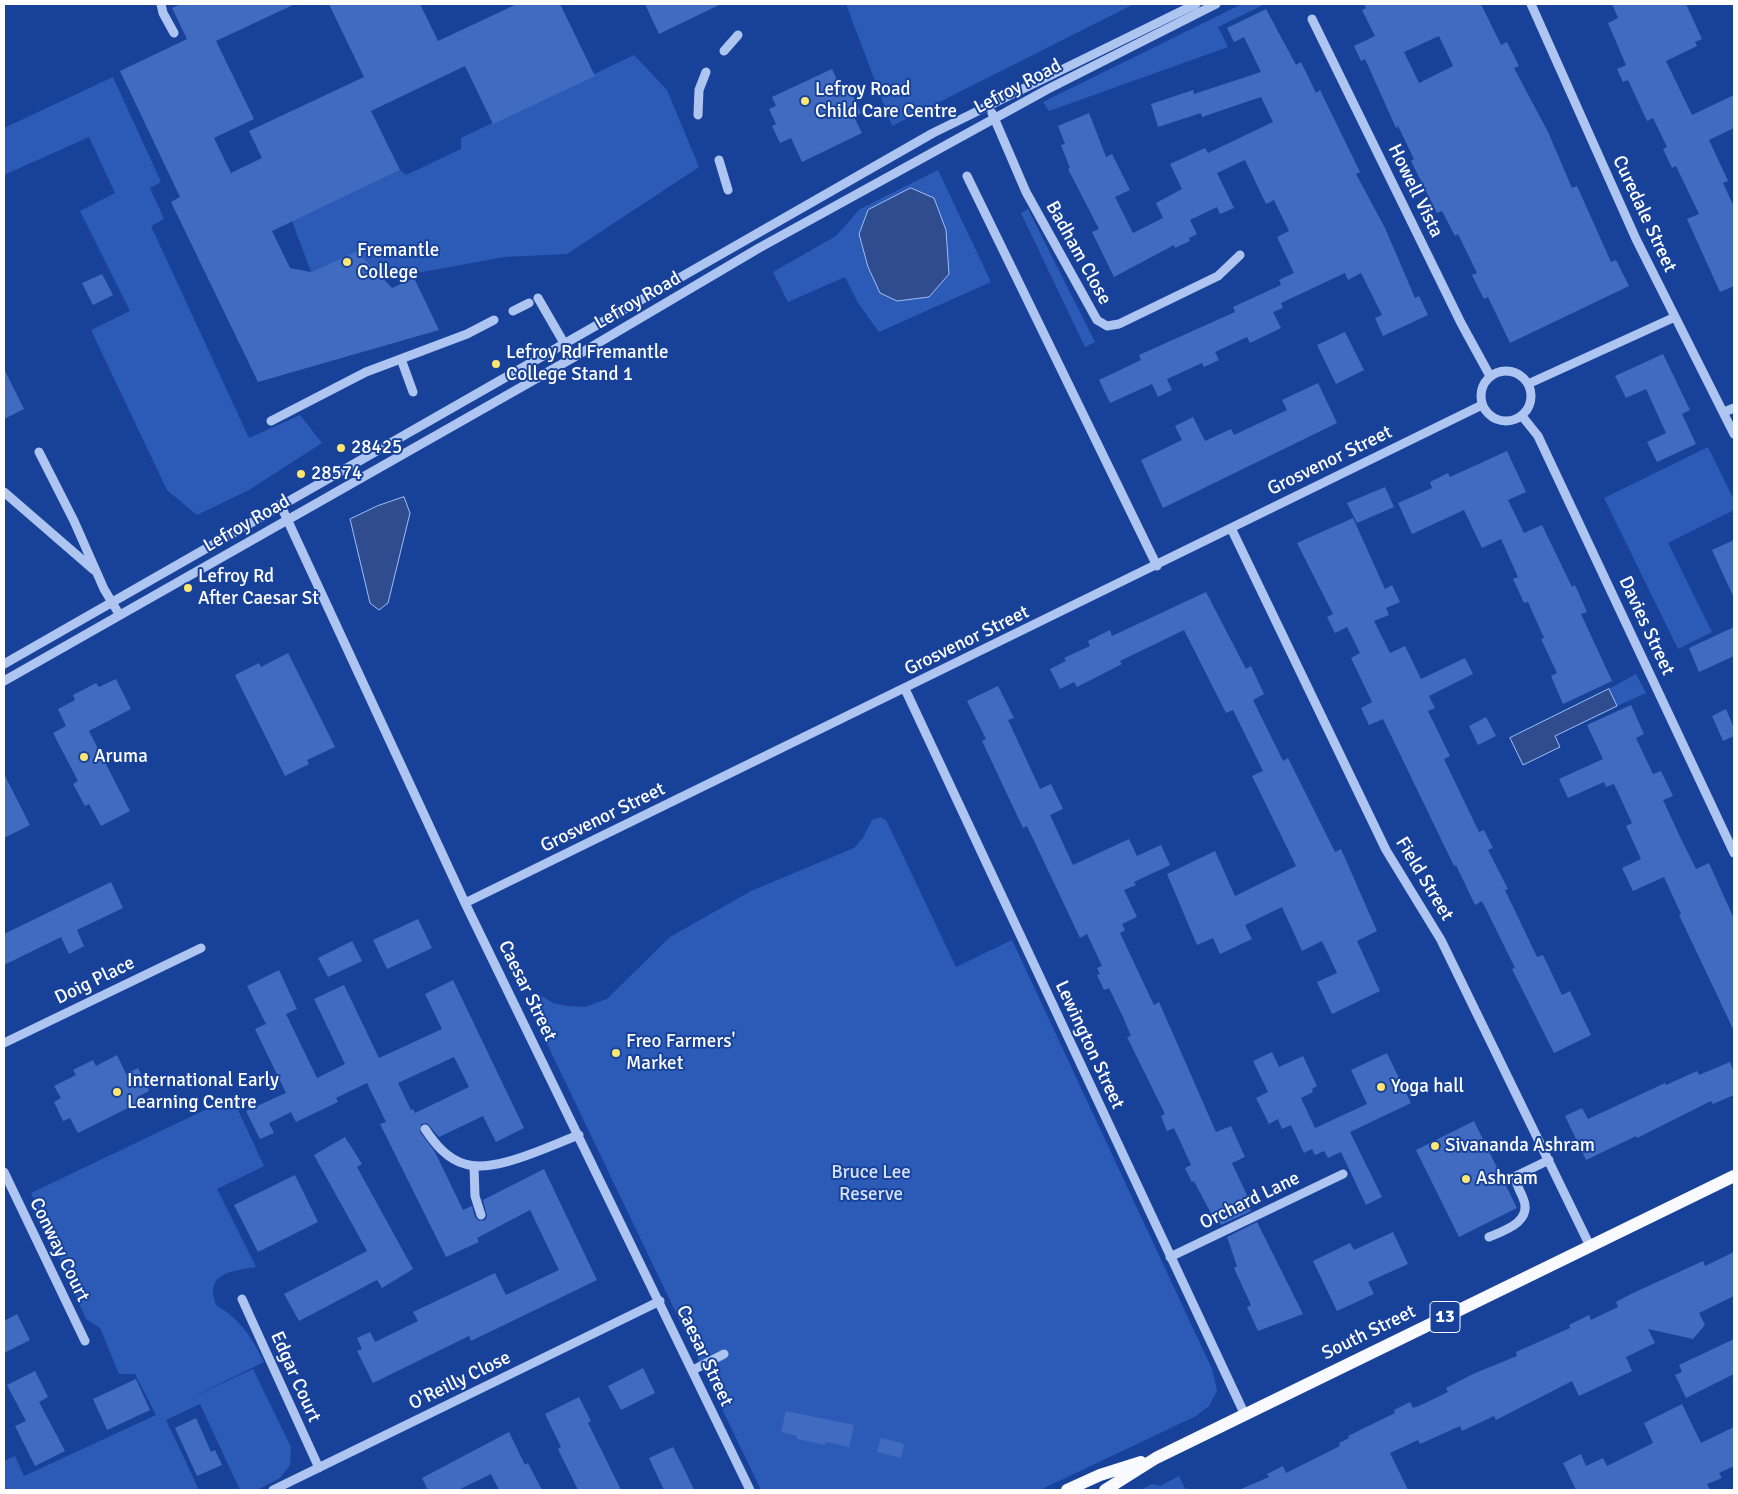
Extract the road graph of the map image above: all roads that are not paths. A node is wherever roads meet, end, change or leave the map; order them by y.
1 (161, 4) edge
2 (1196, 4) edge
3 (1216, 4) edge
4 (1531, 4) edge
5 (1312, 20) dead end
6 (174, 33) dead end
7 (738, 35) dead end
8 (724, 51) dead end
9 (706, 72) dead end
10 (988, 106) junction
11 (698, 115) dead end
12 (995, 118) junction
13 (719, 160) dead end
14 (967, 176) dead end
15 (728, 190) dead end
16 (1240, 255) dead end
17 (538, 298) dead end
18 (528, 303) dead end
19 (513, 311) dead end
20 (1674, 317) junction
21 (494, 320) dead end
22 (564, 343) junction
23 (401, 359) junction
24 (1490, 376) junction
25 (1528, 384) junction
26 (413, 392) dead end
27 (1482, 405) junction
28 (1734, 408) edge
29 (1724, 412) junction
30 (1522, 416) junction
31 (271, 421) dead end
32 (1734, 434) edge
33 (39, 452) dead end
34 (4, 492) edge
35 (280, 504) junction
36 (288, 519) junction
37 (1231, 528) junction
38 (1157, 566) junction
39 (96, 572) junction
40 (112, 602) junction
41 (119, 614) junction
42 (4, 664) edge
43 (4, 681) edge
44 (906, 689) junction
45 (1734, 853) edge
46 (465, 903) junction
47 (201, 948) dead end
48 (4, 1043) edge
49 (425, 1129) dead end
50 (579, 1135) junction
51 (1549, 1160) junction
52 (474, 1166) junction
53 (4, 1172) edge
54 (1343, 1174) dead end
55 (1734, 1176) edge
56 (481, 1215) dead end
57 (1489, 1237) dead end
58 (1590, 1246) junction
59 (1170, 1257) junction
60 (242, 1299) dead end
61 (660, 1301) junction
62 (85, 1341) dead end
63 (724, 1354) dead end
64 (693, 1370) junction
65 (1245, 1415) junction
66 (1156, 1458) junction
67 (319, 1468) junction
68 (273, 1490) edge
69 (750, 1490) edge
70 (1067, 1490) edge
71 (1105, 1490) edge

1 - 6 street
2 - 10 street, Lefroy Road
3 - 12 street, Lefroy Road
4 - 20 street, Curedale Street
5 - 24 street, Howell Vista
7 - 8 street
9 - 11 street
10 - 12 street, Badham Close
10 - 22 street, Lefroy Road
12 - 16 street, Badham Close
12 - 36 street, Lefroy Road
13 - 15 street
14 - 38 street
17 - 22 street
18 - 19 street
20 - 25 street
20 - 29 street, Curedale Street
21 - 23 street
22 - 35 street, Lefroy Road
23 - 26 street
23 - 31 street
24 - 25 street
24 - 27 street
25 - 30 street
27 - 30 street
27 - 37 street, Grosvenor Street
28 - 29 street
29 - 32 street, Curedale Street
30 - 45 street, Davies Street
33 - 39 street
34 - 39 street
35 - 36 street, Caesar Street
35 - 40 street, Lefroy Road
36 - 41 street, Lefroy Road
36 - 46 street, Caesar Street
37 - 38 street, Grosvenor Street
37 - 51 street, Field Street
38 - 44 street, Grosvenor Street
39 - 40 street
40 - 41 street
40 - 42 street, Lefroy Road
41 - 43 street, Lefroy Road
44 - 46 street, Grosvenor Street
44 - 59 street, Lewington Street
46 - 50 street, Caesar Street
47 - 48 street, Doig Place
49 - 52 street
50 - 52 street
50 - 61 street, Caesar Street
51 - 57 street
51 - 58 street, Field Street
52 - 56 street
53 - 62 street, Conway Court
54 - 59 street, Orchard Lane
55 - 58 main road, South Street / 13
58 - 65 main road, South Street / 13
59 - 65 street, Lewington Street
60 - 67 street, Edgar Court
61 - 64 street, Caesar Street
61 - 67 street, O'Reilly Close
63 - 64 street
64 - 69 street, Caesar Street
65 - 66 main road, South Street / 13
66 - 70 main road, South Street / 13
66 - 71 main road, South Street / 13
67 - 68 street, O'Reilly Close

